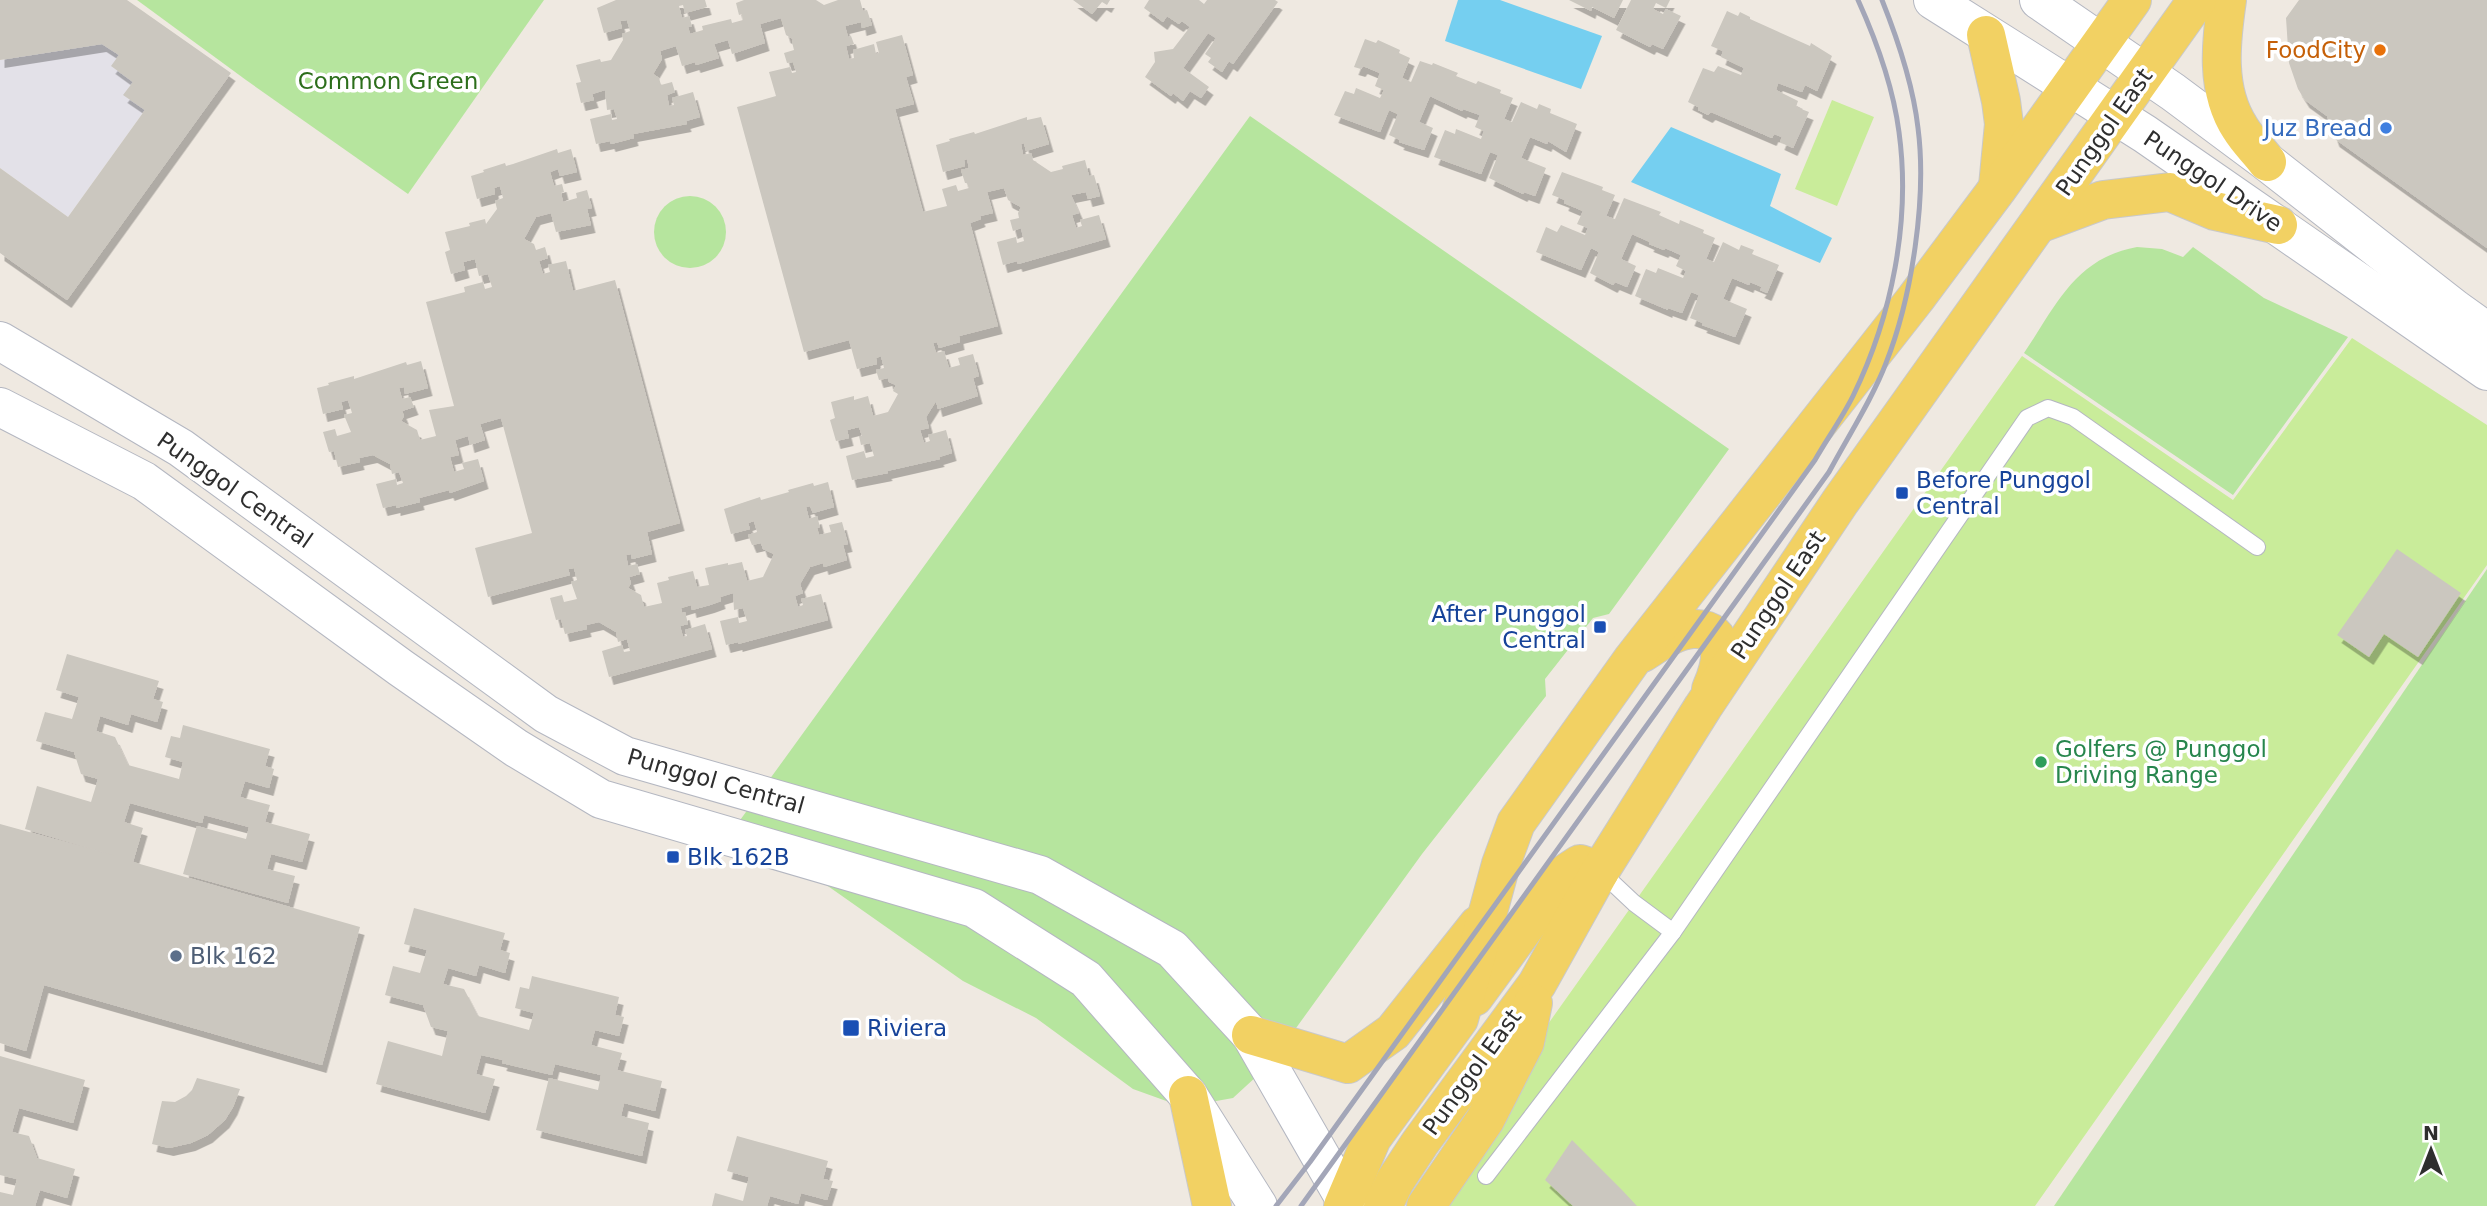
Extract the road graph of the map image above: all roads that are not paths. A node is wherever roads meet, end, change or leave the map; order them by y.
1 (1933, 0) edge
2 (2039, 0) edge
3 (2132, 0) edge
4 (2197, 0) edge
5 (2227, 0) edge
6 (1986, 34) junction
7 (2099, 43) junction
8 (2145, 74) junction
9 (2070, 87) junction
10 (2117, 116) junction
11 (2267, 162) junction
12 (1998, 188) junction
13 (2041, 223) junction
14 (2278, 225) junction
15 (2487, 332) edge
16 (0, 341) edge
17 (2487, 371) edge
18 (0, 407) edge
19 (2257, 547) dead end
20 (1632, 660) junction
21 (1703, 707) junction
22 (1600, 871) junction
23 (1490, 909) junction
24 (1673, 932) junction
25 (1537, 984) junction
26 (1459, 1019) junction
27 (1251, 1035) junction
28 (1188, 1095) junction
29 (1486, 1176) dead end
30 (1346, 1204) edge
31 (1212, 1206) edge
32 (1258, 1206) edge
33 (1383, 1206) edge
34 (1426, 1206) edge

1 - 6 main road, Punggol Drive
2 - 7 main road, Punggol Drive
3 - 7 main road, Punggol East
4 - 8 main road, Punggol East
5 - 11 main road
6 - 9 main road, Punggol Drive
6 - 12 main road
7 - 8 main road, Punggol Drive
7 - 9 main road, Punggol East
8 - 10 main road, Punggol East
8 - 11 main road, Punggol Drive
9 - 10 main road, Punggol Drive
9 - 12 main road, Punggol East
10 - 13 main road, Punggol East
10 - 14 main road, Punggol Drive
11 - 15 main road, Punggol Drive
12 - 20 main road, Punggol East
13 - 14 main road
13 - 21 main road, Punggol East
14 - 17 main road, Punggol Drive
16 - 27 main road, Punggol Central
18 - 28 main road, Punggol Central
19 - 24 lane
20 - 21 main road
20 - 23 main road, Punggol East
21 - 22 main road, Punggol East
22 - 24 lane
22 - 25 main road, Punggol East
22 - 26 main road
23 - 26 main road, Punggol East
23 - 27 main road
24 - 29 lane
25 - 33 main road, Punggol East
25 - 34 main road
26 - 30 main road, Punggol East
27 - 30 main road, Punggol Central
28 - 31 main road
28 - 32 main road, Punggol Central

